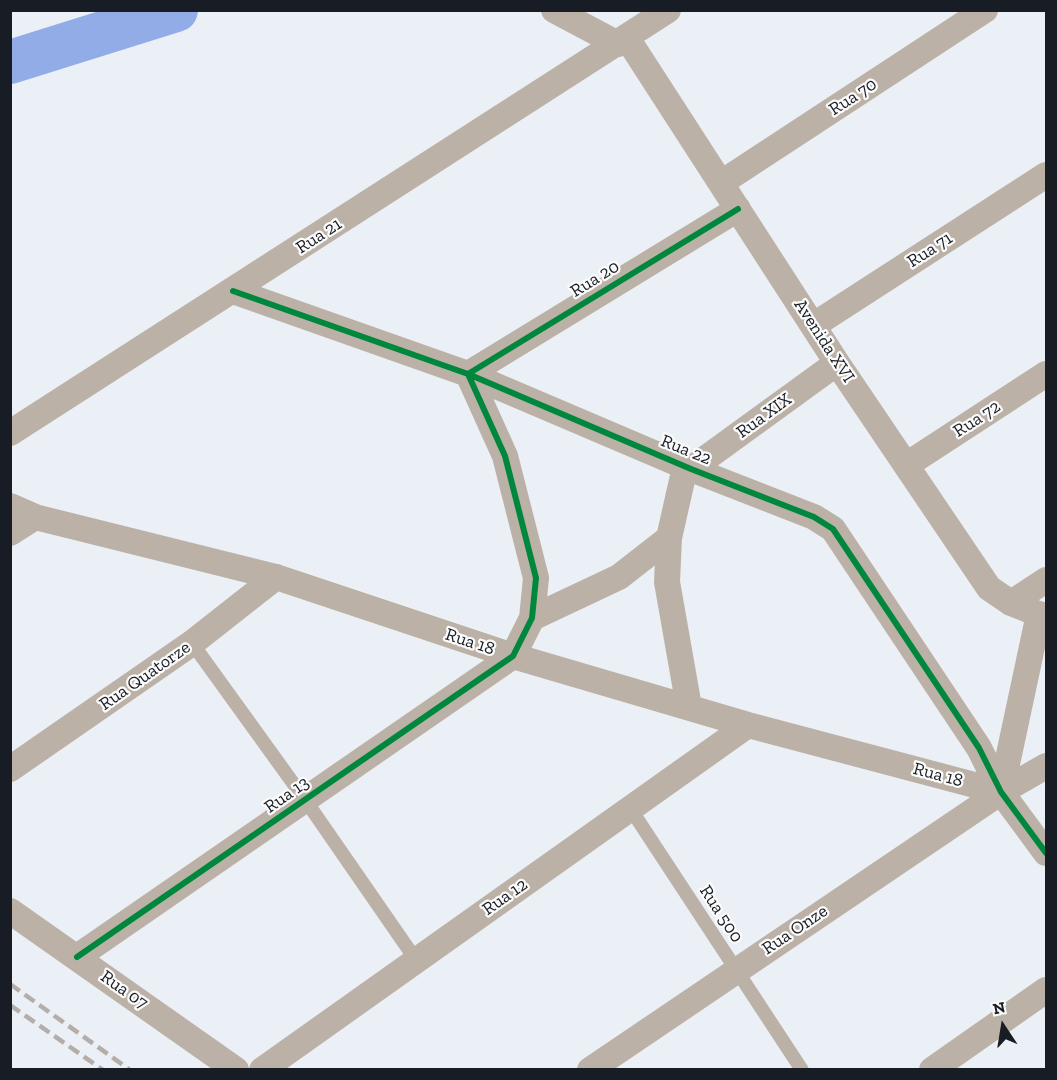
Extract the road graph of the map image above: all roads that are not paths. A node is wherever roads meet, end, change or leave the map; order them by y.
1 (554, 10) edge
2 (668, 10) edge
3 (985, 10) edge
4 (623, 41) junction
5 (1047, 175) edge
6 (721, 183) junction
7 (738, 209) junction
8 (233, 291) junction
9 (814, 324) junction
10 (837, 363) junction
11 (468, 374) junction
12 (1047, 374) edge
13 (10, 434) edge
14 (908, 464) junction
15 (688, 468) junction
16 (10, 506) edge
17 (35, 517) junction
18 (10, 533) edge
19 (669, 538) junction
20 (276, 577) junction
21 (1047, 580) edge
22 (1011, 603) junction
23 (1043, 616) edge
24 (532, 618) junction
25 (192, 643) junction
26 (513, 656) junction
27 (689, 707) junction
28 (748, 724) junction
29 (1047, 766) edge
30 (10, 769) edge
31 (1001, 792) junction
32 (306, 801) junction
33 (630, 808) junction
34 (1047, 853) edge
35 (10, 912) edge
36 (77, 957) junction
37 (416, 960) junction
38 (736, 970) junction
39 (1047, 990) edge
40 (236, 1070) edge
41 (262, 1070) edge
42 (590, 1070) edge
43 (802, 1070) edge
44 (932, 1070) edge

1 - 4 street, Avenida XVI
2 - 4 street, Rua 21
3 - 6 street, Rua 70
4 - 6 street, Avenida XVI
4 - 8 street, Rua 21
5 - 9 street, Rua 71
6 - 7 street, Avenida XVI
7 - 9 street, Avenida XVI
7 - 11 street, Rua 20
8 - 11 street, Rua 22
8 - 13 street, Rua 21
9 - 10 street, Avenida XVI
10 - 14 street, Avenida XVI
10 - 15 street, Rua XIX
11 - 15 street, Rua 22
11 - 24 street
12 - 14 street, Rua 72
14 - 22 street, Avenida XVI
15 - 19 street
15 - 31 street, Rua 22
16 - 17 street, Rua 18
17 - 18 street
17 - 20 street, Rua 18
19 - 24 street
19 - 27 street
20 - 25 street, Rua Quatorze
20 - 26 street, Rua 18
21 - 22 street
22 - 23 street, Avenida XVI
23 - 31 street
24 - 26 street
25 - 30 street, Rua Quatorze
25 - 32 lane
26 - 27 street, Rua 18
26 - 32 street, Rua 13
27 - 28 street, Rua 18
28 - 31 street, Rua 18
28 - 33 street, Rua 12
29 - 31 street, Rua Onze
31 - 34 street, Rua 22
31 - 38 street, Rua Onze
32 - 36 street, Rua 13
32 - 37 lane
33 - 37 street, Rua 12
33 - 38 lane, Rua 500
35 - 36 street, Rua 07
36 - 40 street, Rua 07
37 - 41 street, Rua 12
38 - 42 street, Rua Onze
38 - 43 lane, Rua 500
39 - 44 street

